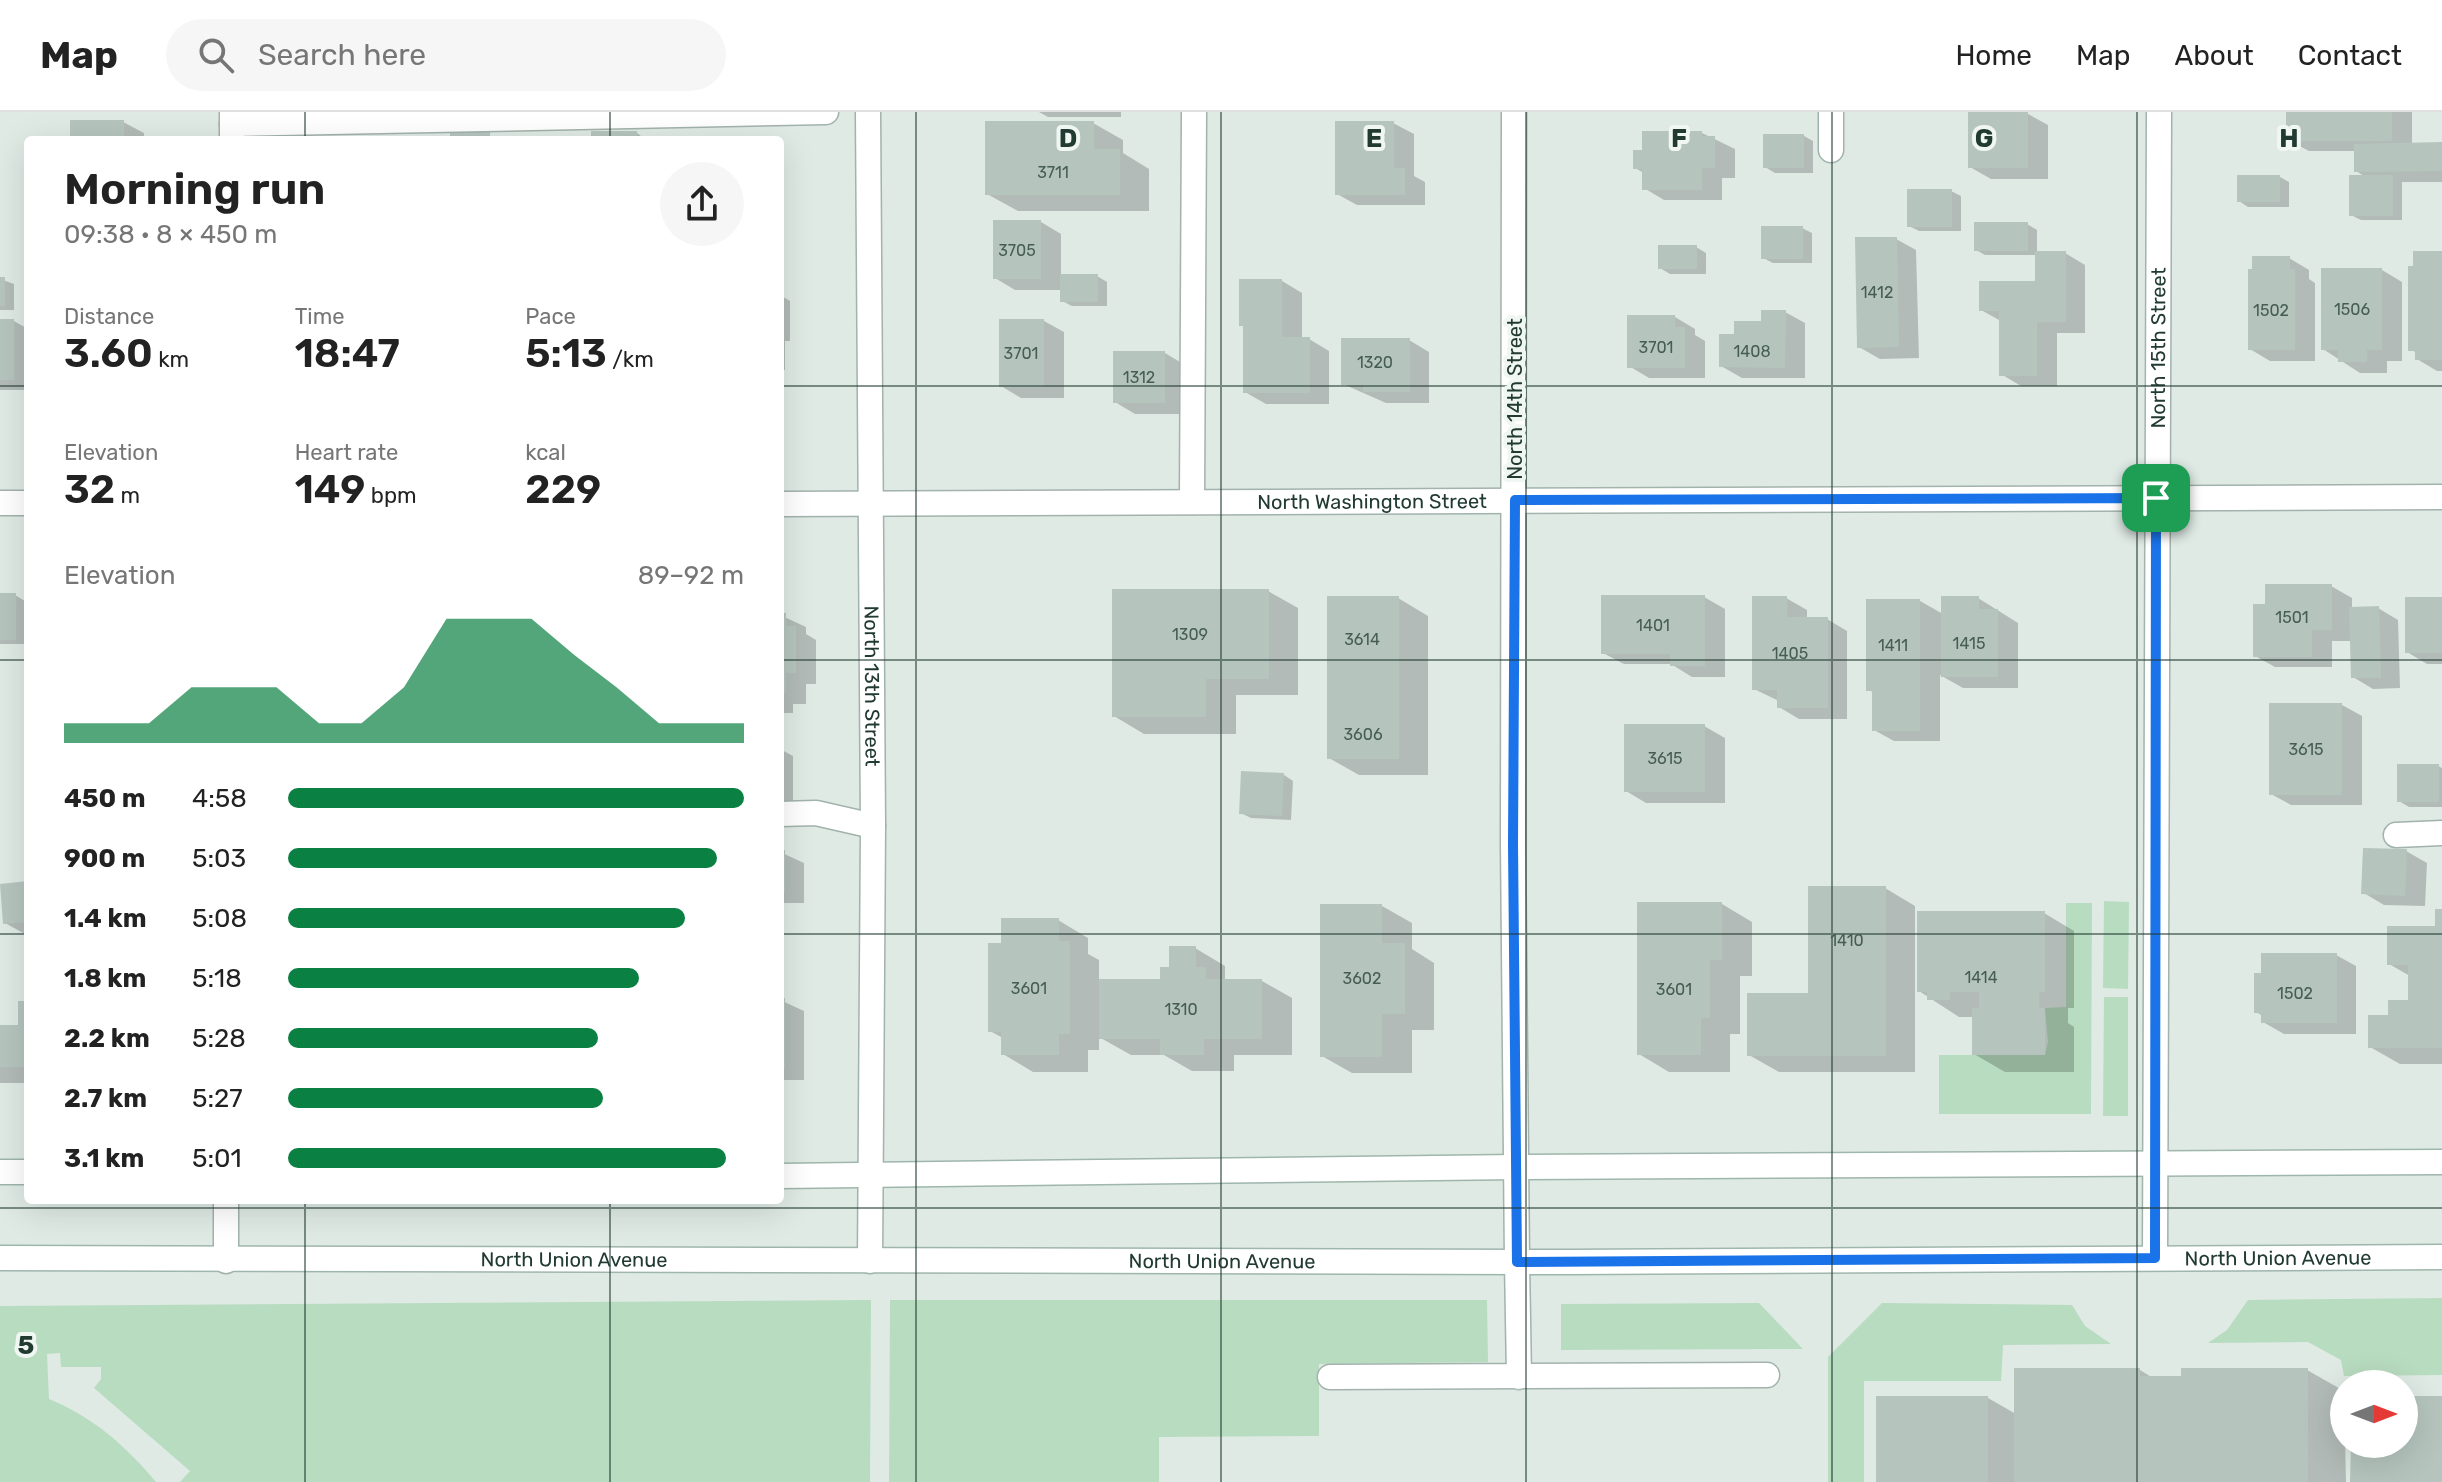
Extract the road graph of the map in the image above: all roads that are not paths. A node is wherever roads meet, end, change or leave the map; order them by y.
1 (826, 112) edge
2 (868, 112) edge
3 (1194, 112) edge
4 (1514, 112) edge
5 (1831, 112) edge
6 (2159, 112) edge
7 (232, 125) edge
8 (1831, 150) dead end
9 (2442, 497) edge
10 (2156, 498) junction
11 (1515, 500) junction
12 (1192, 502) junction
13 (0, 503) edge
14 (24, 503) edge
15 (784, 504) edge
16 (869, 504) junction
17 (784, 814) edge
18 (873, 826) junction
19 (2442, 833) edge
20 (2396, 835) dead end
21 (2442, 1162) edge
22 (2154, 1165) junction
23 (1517, 1167) junction
24 (0, 1172) edge
25 (24, 1172) edge
26 (784, 1176) edge
27 (870, 1177) junction
28 (226, 1204) edge
29 (2442, 1257) edge
30 (0, 1258) edge
31 (2155, 1258) junction
32 (226, 1261) junction
33 (870, 1261) junction
34 (1517, 1262) junction
35 (1767, 1375) dead end
36 (1330, 1377) dead end
37 (1519, 1377) junction

1 - 7 street
2 - 16 street, North 13th Street
3 - 12 street
4 - 11 street, North 14th Street
5 - 8 street
6 - 10 street, North 15th Street
9 - 10 street, North Washington Street
10 - 11 street, North Washington Street
10 - 22 street, North 15th Street
11 - 12 street, North Washington Street
11 - 23 street, North 14th Street
12 - 16 street, North Washington Street
13 - 14 street
15 - 16 street, North Washington Street
16 - 18 street, North 13th Street
17 - 18 street
18 - 27 street, North 13th Street
19 - 20 street
21 - 22 street
22 - 23 street
22 - 31 street, North 15th Street
23 - 27 street
23 - 34 street, North 14th Street
24 - 25 street
26 - 27 street
27 - 33 street, North 13th Street
28 - 32 street
29 - 31 street, North Union Avenue
30 - 32 street, North Union Avenue
31 - 34 street, North Union Avenue
32 - 33 street, North Union Avenue
33 - 34 street, North Union Avenue
34 - 37 street, North 14th Street
35 - 37 street
36 - 37 street

